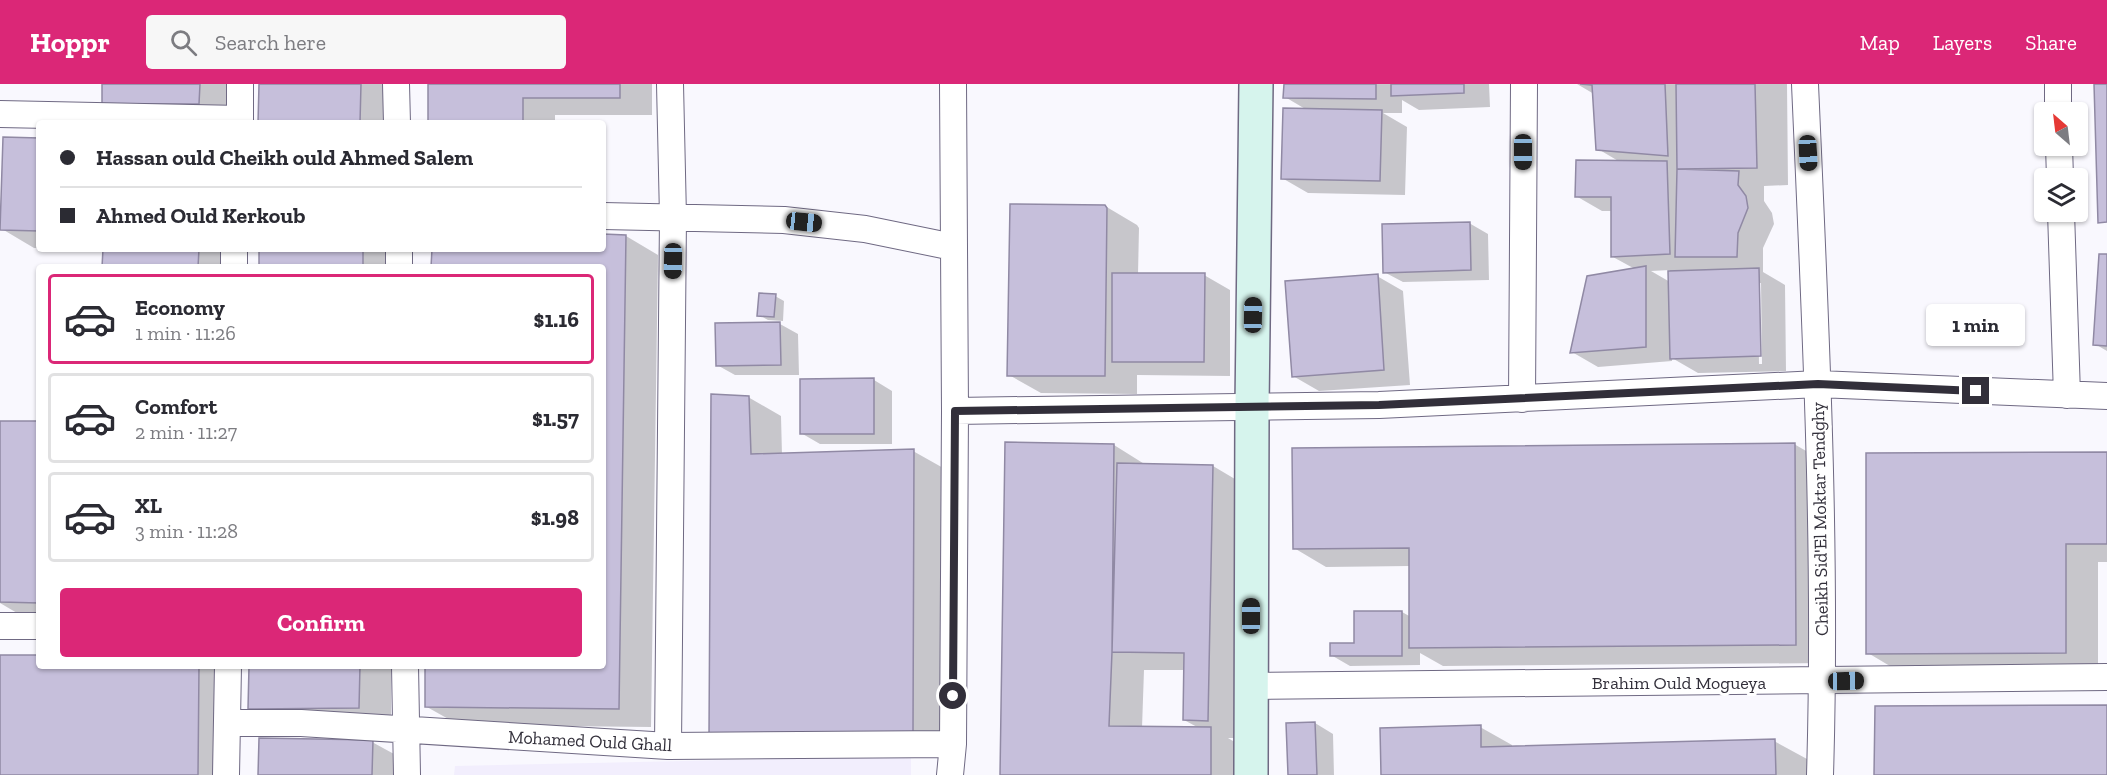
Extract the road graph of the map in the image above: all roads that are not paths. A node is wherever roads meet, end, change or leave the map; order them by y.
1 (240, 84) edge
2 (396, 84) edge
3 (670, 84) edge
4 (953, 84) edge
5 (1256, 84) edge
6 (1524, 84) edge
7 (1804, 84) edge
8 (2058, 84) edge
9 (2058, 102) edge
10 (0, 114) edge
11 (206, 120) edge
12 (240, 120) edge
13 (397, 120) edge
14 (606, 216) edge
15 (673, 217) junction
16 (2061, 222) edge
17 (953, 247) junction
18 (1818, 384) junction
19 (2067, 395) junction
20 (2107, 396) edge
21 (1522, 399) junction
22 (1252, 407) junction
23 (955, 411) junction
24 (0, 626) edge
25 (36, 626) edge
26 (228, 669) edge
27 (405, 669) edge
28 (2107, 677) edge
29 (1822, 681) junction
30 (1251, 686) junction
31 (227, 723) junction
32 (406, 730) junction
33 (952, 744) junction
34 (668, 746) junction
35 (226, 775) edge
36 (407, 775) edge
37 (950, 775) edge
38 (1251, 775) edge
39 (1820, 775) edge

1 - 12 street
2 - 13 street
3 - 15 street
4 - 17 street
5 - 22 street
6 - 21 street
7 - 18 street, Cheikh Sid'El Moktar Tendghy
8 - 9 street
10 - 11 street
14 - 15 street
15 - 17 street
15 - 34 street
16 - 19 street
17 - 23 street
18 - 19 street
18 - 21 street
18 - 29 street, Cheikh Sid'El Moktar Tendghy
19 - 20 street
21 - 22 street
22 - 23 street
22 - 30 street
23 - 33 street
24 - 25 street
26 - 31 street
27 - 32 street
28 - 29 street, Brahim Ould Mogueya
29 - 30 street, Brahim Ould Mogueya
29 - 39 street, Cheikh Sid'El Moktar Tendghy
30 - 38 street
31 - 32 street, Mohamed Ould Ghall
31 - 35 street
32 - 34 street, Mohamed Ould Ghall
32 - 36 street
33 - 34 street, Mohamed Ould Ghall
33 - 37 street

